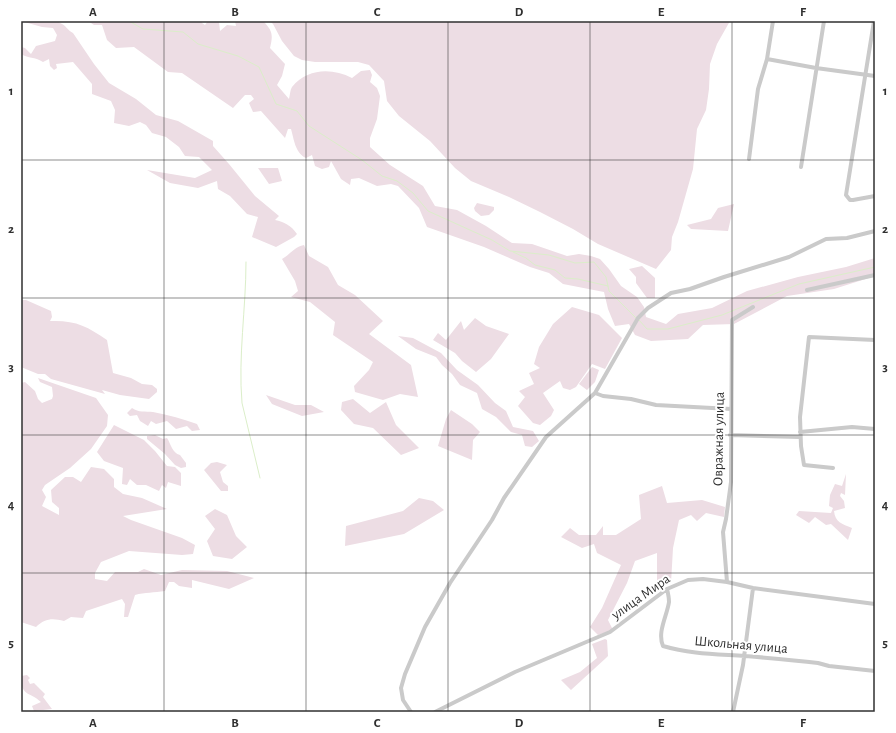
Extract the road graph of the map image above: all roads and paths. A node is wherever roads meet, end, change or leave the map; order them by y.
1 (772, 21) edge
2 (824, 21) edge
3 (874, 21) edge
4 (767, 58) junction
5 (816, 68) junction
6 (866, 75) junction
7 (875, 76) edge
8 (749, 159) dead end
9 (801, 167) dead end
10 (875, 196) edge
11 (875, 232) edge
12 (875, 275) edge
13 (806, 290) dead end
14 (753, 307) dead end
15 (875, 340) edge
16 (595, 393) junction
17 (731, 410) junction
18 (875, 429) edge
19 (730, 435) junction
20 (800, 435) junction
21 (832, 468) dead end
22 (727, 582) junction
23 (753, 588) junction
24 (667, 589) junction
25 (875, 604) edge
26 (744, 656) junction
27 (875, 671) edge
28 (411, 712) edge
29 (435, 712) edge
30 (733, 712) edge

1 - 4 street
2 - 5 street
3 - 6 street
4 - 5 street
4 - 8 street
5 - 6 street
5 - 9 street
6 - 7 street
6 - 10 street
11 - 16 street
12 - 13 street
14 - 17 street, Овражная улица
15 - 20 street
16 - 17 street
16 - 28 street
17 - 19 street, Овражная улица
18 - 20 street
19 - 20 street
19 - 22 street, Овражная улица
20 - 21 street
22 - 23 street, улица Мира
22 - 24 street, улица Мира
23 - 25 street, улица Мира
23 - 26 street
24 - 26 street, Школьная улица
24 - 29 street, улица Мира
26 - 27 street, Школьная улица
26 - 30 street

